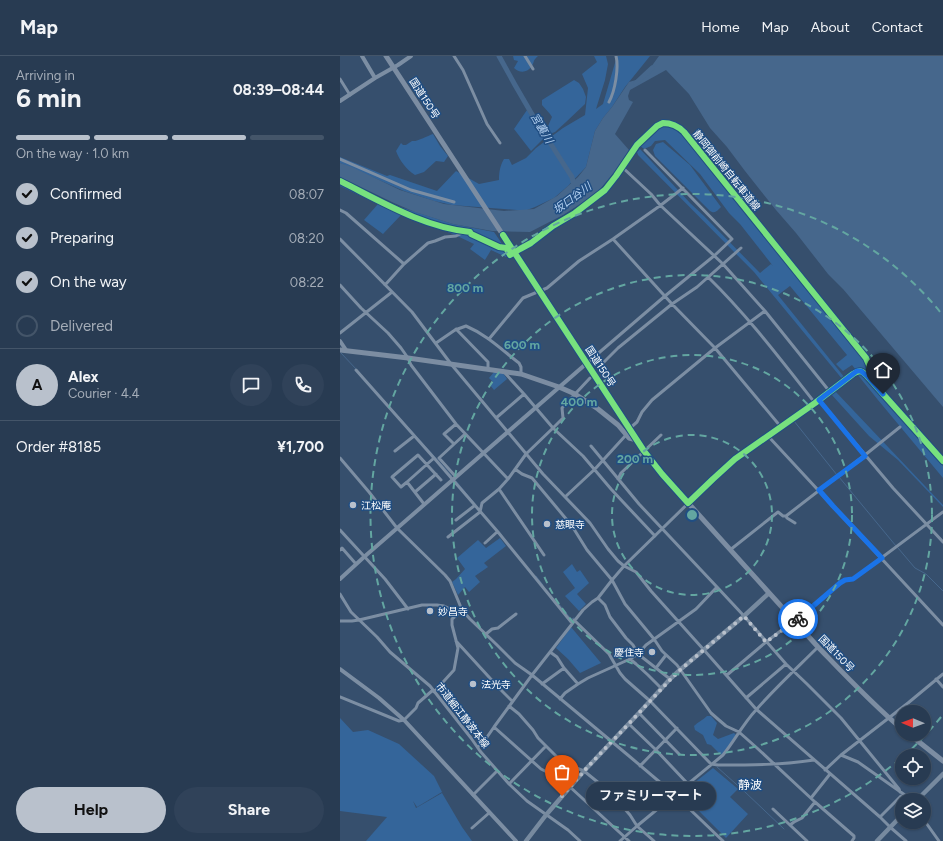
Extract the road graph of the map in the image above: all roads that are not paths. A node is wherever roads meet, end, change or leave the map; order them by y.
1 (362, 56) edge
2 (387, 56) edge
3 (411, 56) edge
4 (454, 56) edge
5 (525, 56) edge
6 (616, 56) edge
7 (394, 67) junction
8 (533, 69) dead end
9 (375, 78) junction
10 (340, 79) edge
11 (344, 86) junction
12 (340, 88) edge
13 (350, 95) junction
14 (340, 101) edge
15 (609, 102) dead end
16 (500, 143) dead end
17 (645, 150) dead end
18 (340, 158) edge
19 (622, 167) dead end
20 (683, 188) junction
21 (454, 202) dead end
22 (661, 205) junction
23 (340, 210) edge
24 (464, 232) dead end
25 (613, 239) junction
26 (340, 240) edge
27 (741, 248) dead end
28 (715, 256) junction
29 (404, 264) junction
30 (723, 264) junction
31 (708, 277) junction
32 (340, 285) edge
33 (385, 285) junction
34 (540, 291) junction
35 (392, 292) junction
36 (665, 296) junction
37 (672, 304) junction
38 (766, 311) junction
39 (367, 312) junction
40 (751, 322) junction
41 (456, 329) junction
42 (340, 333) edge
43 (489, 338) junction
44 (340, 341) edge
45 (436, 343) junction
46 (715, 348) junction
47 (343, 350) edge
48 (408, 358) junction
49 (587, 363) junction
50 (450, 364) junction
51 (600, 367) dead end
52 (488, 369) junction
53 (356, 370) dead end
54 (502, 370) junction
55 (521, 374) junction
56 (590, 378) dead end
57 (560, 387) junction
58 (830, 392) junction
59 (524, 394) junction
60 (575, 394) junction
61 (819, 400) junction
62 (815, 403) junction
63 (536, 408) junction
64 (496, 418) junction
65 (456, 424) junction
66 (781, 427) junction
67 (900, 427) dead end
68 (553, 428) junction
69 (629, 429) junction
70 (508, 432) junction
71 (465, 434) junction
72 (626, 435) junction
73 (661, 435) dead end
74 (414, 436) junction
75 (768, 436) junction
76 (637, 440) junction
77 (454, 444) junction
78 (591, 446) dead end
79 (394, 451) dead end
80 (644, 451) junction
81 (483, 453) junction
82 (526, 454) junction
83 (865, 456) junction
84 (340, 458) edge
85 (434, 458) junction
86 (603, 460) junction
87 (943, 461) edge
88 (427, 464) junction
89 (515, 468) junction
90 (595, 470) junction
91 (436, 474) junction
92 (454, 478) junction
93 (508, 479) junction
94 (618, 479) junction
95 (441, 480) dead end
96 (407, 482) junction
97 (499, 489) junction
98 (819, 490) junction
99 (415, 492) junction
100 (565, 497) junction
101 (688, 503) junction
102 (424, 504) junction
103 (474, 506) junction
104 (480, 512) junction
105 (943, 512) edge
106 (786, 516) junction
107 (456, 520) dead end
108 (795, 523) dead end
109 (926, 524) junction
110 (397, 528) junction
111 (662, 528) junction
112 (340, 530) edge
113 (497, 532) junction
114 (654, 536) junction
115 (448, 537) dead end
116 (943, 542) edge
117 (485, 543) dead end
118 (341, 548) edge
119 (730, 550) junction
120 (544, 555) dead end
121 (364, 557) junction
122 (882, 558) junction
123 (356, 564) junction
124 (624, 566) junction
125 (340, 579) edge
126 (612, 580) junction
127 (717, 587) junction
128 (769, 593) junction
129 (340, 594) edge
130 (598, 598) junction
131 (408, 608) junction
132 (462, 610) junction
133 (458, 613) junction
134 (516, 614) dead end
135 (744, 616) junction
136 (359, 620) junction
137 (340, 621) edge
138 (678, 621) junction
139 (795, 621) junction
140 (573, 622) junction
141 (943, 625) edge
142 (486, 634) junction
143 (654, 639) junction
144 (456, 641) junction
145 (766, 642) junction
146 (818, 647) junction
147 (704, 650) junction
148 (550, 652) junction
149 (638, 654) junction
150 (666, 655) junction
151 (630, 659) junction
152 (786, 664) junction
153 (616, 666) junction
154 (564, 668) junction
155 (656, 668) junction
156 (340, 669) edge
157 (680, 670) junction
158 (794, 671) junction
159 (943, 674) edge
160 (532, 675) junction
161 (727, 675) junction
162 (936, 679) junction
163 (670, 680) junction
164 (542, 684) junction
165 (578, 684) junction
166 (943, 688) edge
167 (662, 689) junction
168 (434, 691) junction
169 (340, 697) edge
170 (746, 698) junction
171 (560, 699) junction
172 (512, 701) junction
173 (650, 701) junction
174 (509, 706) junction
175 (756, 709) junction
176 (639, 713) junction
177 (889, 718) junction
178 (404, 720) junction
179 (895, 723) edge
180 (629, 724) junction
181 (494, 727) junction
182 (677, 728) junction
183 (739, 732) junction
184 (665, 740) junction
185 (861, 740) junction
186 (918, 741) edge
187 (612, 742) junction
188 (546, 746) junction
189 (478, 747) junction
190 (656, 750) junction
191 (679, 754) dead end
192 (841, 756) junction
193 (532, 760) junction
194 (814, 760) junction
195 (943, 761) edge
196 (711, 764) junction
197 (775, 765) junction
198 (640, 766) junction
199 (825, 770) junction
200 (497, 771) junction
201 (584, 771) junction
202 (830, 774) junction
203 (943, 774) edge
204 (509, 784) junction
205 (688, 784) junction
206 (570, 787) junction
207 (900, 793) edge
208 (901, 793) edge
209 (924, 793) edge
210 (473, 795) junction
211 (675, 795) junction
212 (811, 798) junction
213 (895, 801) edge
214 (815, 802) junction
215 (773, 808) dead end
216 (489, 813) junction
217 (546, 815) junction
218 (880, 817) junction
219 (895, 823) edge
220 (637, 826) junction
221 (790, 826) junction
222 (472, 828) dead end
223 (890, 828) junction
224 (930, 829) edge
225 (624, 837) junction
226 (516, 841) edge
227 (526, 841) edge
228 (580, 841) edge
229 (620, 841) edge
230 (628, 841) edge
231 (654, 841) edge
232 (723, 841) edge
233 (808, 841) edge
234 (852, 841) edge
235 (876, 841) edge
236 (906, 841) edge
237 (939, 841) edge

1 - 9 street
2 - 7 highway, 国道150号
3 - 7 street
4 - 16 street
5 - 8 street
6 - 15 street
7 - 9 street
7 - 34 highway, 国道150号
9 - 13 street
10 - 11 street
11 - 12 street
11 - 13 street
13 - 14 street
17 - 20 street
18 - 21 street
19 - 22 street
20 - 22 street
20 - 28 street
22 - 25 street
22 - 28 street
23 - 29 street
24 - 29 street
25 - 34 street
25 - 36 street
26 - 33 street
27 - 30 street
28 - 30 street
28 - 36 street
29 - 33 street
30 - 31 street
30 - 38 street
31 - 37 street
31 - 40 street
32 - 39 street
33 - 35 street
34 - 43 street
34 - 49 highway, 国道150号
35 - 39 street
35 - 45 street
36 - 37 street
36 - 49 street
37 - 46 street
37 - 51 street
38 - 40 street
38 - 58 street
39 - 42 street
39 - 48 street
40 - 46 street
40 - 62 street
41 - 43 street
41 - 45 street
41 - 52 street
43 - 55 street
44 - 47 street
45 - 50 street
46 - 66 street
46 - 69 street
47 - 48 highway
48 - 50 highway
48 - 65 street
49 - 57 street
49 - 69 highway, 国道150号
50 - 52 highway
50 - 64 street
52 - 54 highway
53 - 74 street
54 - 55 highway
54 - 59 street
55 - 57 highway
56 - 60 street
57 - 60 highway
57 - 63 street
58 - 61 street
58 - 87 street
59 - 63 street
59 - 64 street
60 - 68 street
60 - 72 highway
61 - 62 street
61 - 83 street
62 - 66 street
63 - 68 street
63 - 70 street
64 - 70 street
65 - 71 street
65 - 77 street
66 - 75 street
67 - 83 street
68 - 82 street
68 - 90 street
69 - 76 highway, 国道150号
70 - 81 street
70 - 82 street
71 - 77 street
71 - 81 street
72 - 76 highway
72 - 86 street
73 - 80 street
74 - 79 street
74 - 85 street
75 - 98 street
75 - 101 street
76 - 80 highway, 国道150号
77 - 92 street
78 - 86 street
80 - 94 street
80 - 101 highway, 国道150号
81 - 92 street
81 - 93 street
82 - 89 street
82 - 100 street
83 - 98 street
83 - 109 street
84 - 110 street
85 - 88 street
85 - 92 street
86 - 90 street
86 - 94 street
88 - 91 street
88 - 96 street
88 - 96 street
89 - 93 street
89 - 126 street
90 - 100 street
90 - 114 street
91 - 95 street
91 - 99 street
92 - 102 street
92 - 103 street
93 - 97 street
94 - 111 street
96 - 99 street
97 - 104 street
97 - 120 street
98 - 106 street
98 - 122 street
99 - 102 street
100 - 124 street
101 - 111 street
101 - 119 highway, 国道150号
102 - 110 street
103 - 104 street
103 - 107 street
104 - 113 street
104 - 115 street
105 - 109 street
106 - 108 street
106 - 119 street
109 - 116 street
109 - 122 street
110 - 121 street
110 - 132 street
111 - 114 street
111 - 127 street
112 - 121 street
113 - 117 street
113 - 140 street
114 - 124 street
118 - 123 street
119 - 128 highway, 国道150号
121 - 123 street
121 - 131 street
122 - 139 street
122 - 141 street
123 - 125 street
124 - 126 street
124 - 138 street
126 - 130 street
126 - 143 street
127 - 135 street
127 - 138 street
128 - 135 main road
128 - 139 highway, 国道150号
129 - 136 street, 市道細江静波本線
130 - 140 street
130 - 149 street
131 - 133 street
131 - 136 street
132 - 133 street
132 - 142 street
133 - 144 street
134 - 142 street
135 - 145 street
135 - 147 main road
136 - 137 street
136 - 168 street, 市道細江静波本線
138 - 143 street
138 - 147 street
139 - 145 street
139 - 146 highway, 国道150号
140 - 148 street
140 - 153 street
142 - 160 street
143 - 149 street
143 - 150 street
144 - 168 street
144 - 172 street
145 - 152 street
145 - 161 street
146 - 158 street
146 - 177 highway, 国道150号
147 - 157 main road
147 - 161 street
148 - 154 street
148 - 160 street
149 - 151 street
149 - 155 street
150 - 155 street
150 - 157 street
151 - 153 street
151 - 167 street
152 - 158 street
152 - 170 street
153 - 165 street
153 - 173 street
154 - 164 street
154 - 165 street
155 - 163 street
156 - 178 street
157 - 163 main road
157 - 183 street
158 - 175 street
158 - 185 street
159 - 162 street
160 - 164 street
160 - 172 street
161 - 170 street
162 - 166 street
162 - 177 street
163 - 167 main road
164 - 171 street
165 - 171 street
167 - 173 main road
168 - 178 street
168 - 189 street, 市道細江静波本線
169 - 178 street
170 - 175 street
171 - 187 street
172 - 174 street
173 - 176 main road
173 - 182 street
174 - 181 street
174 - 188 street
175 - 183 street
175 - 194 street
176 - 180 main road
176 - 184 street
177 - 179 highway, 国道150号
177 - 185 street
178 - 210 street
180 - 187 main road
180 - 190 street
181 - 189 street
181 - 193 street
182 - 184 street
182 - 196 street
183 - 196 street
183 - 197 street
184 - 190 street
184 - 191 street
185 - 192 street
185 - 208 street
186 - 195 highway
187 - 198 street
187 - 201 main road
188 - 193 street
188 - 201 street
189 - 200 street, 市道細江静波本線
190 - 198 street
190 - 205 street
192 - 199 street
192 - 207 street
193 - 204 street
193 - 206 street
194 - 197 street
194 - 199 street
196 - 197 street
196 - 205 street
197 - 212 street
198 - 211 street
199 - 202 street
200 - 204 street, 市道細江静波本線
200 - 210 street
201 - 206 main road
201 - 220 street
202 - 212 street
202 - 218 street
203 - 209 main road
204 - 217 street, 市道細江静波本線
205 - 211 street
206 - 217 main road
206 - 225 street
210 - 216 street
211 - 220 street
211 - 232 street
212 - 214 street
213 - 218 street
214 - 221 street
214 - 234 street
215 - 221 street
216 - 222 street
216 - 226 street
217 - 227 main road
217 - 228 street, 市道細江静波本線
218 - 223 street
219 - 223 main road
220 - 225 street
220 - 231 street
221 - 233 street
223 - 235 main road
223 - 236 street
224 - 237 street
225 - 229 street
225 - 230 street

